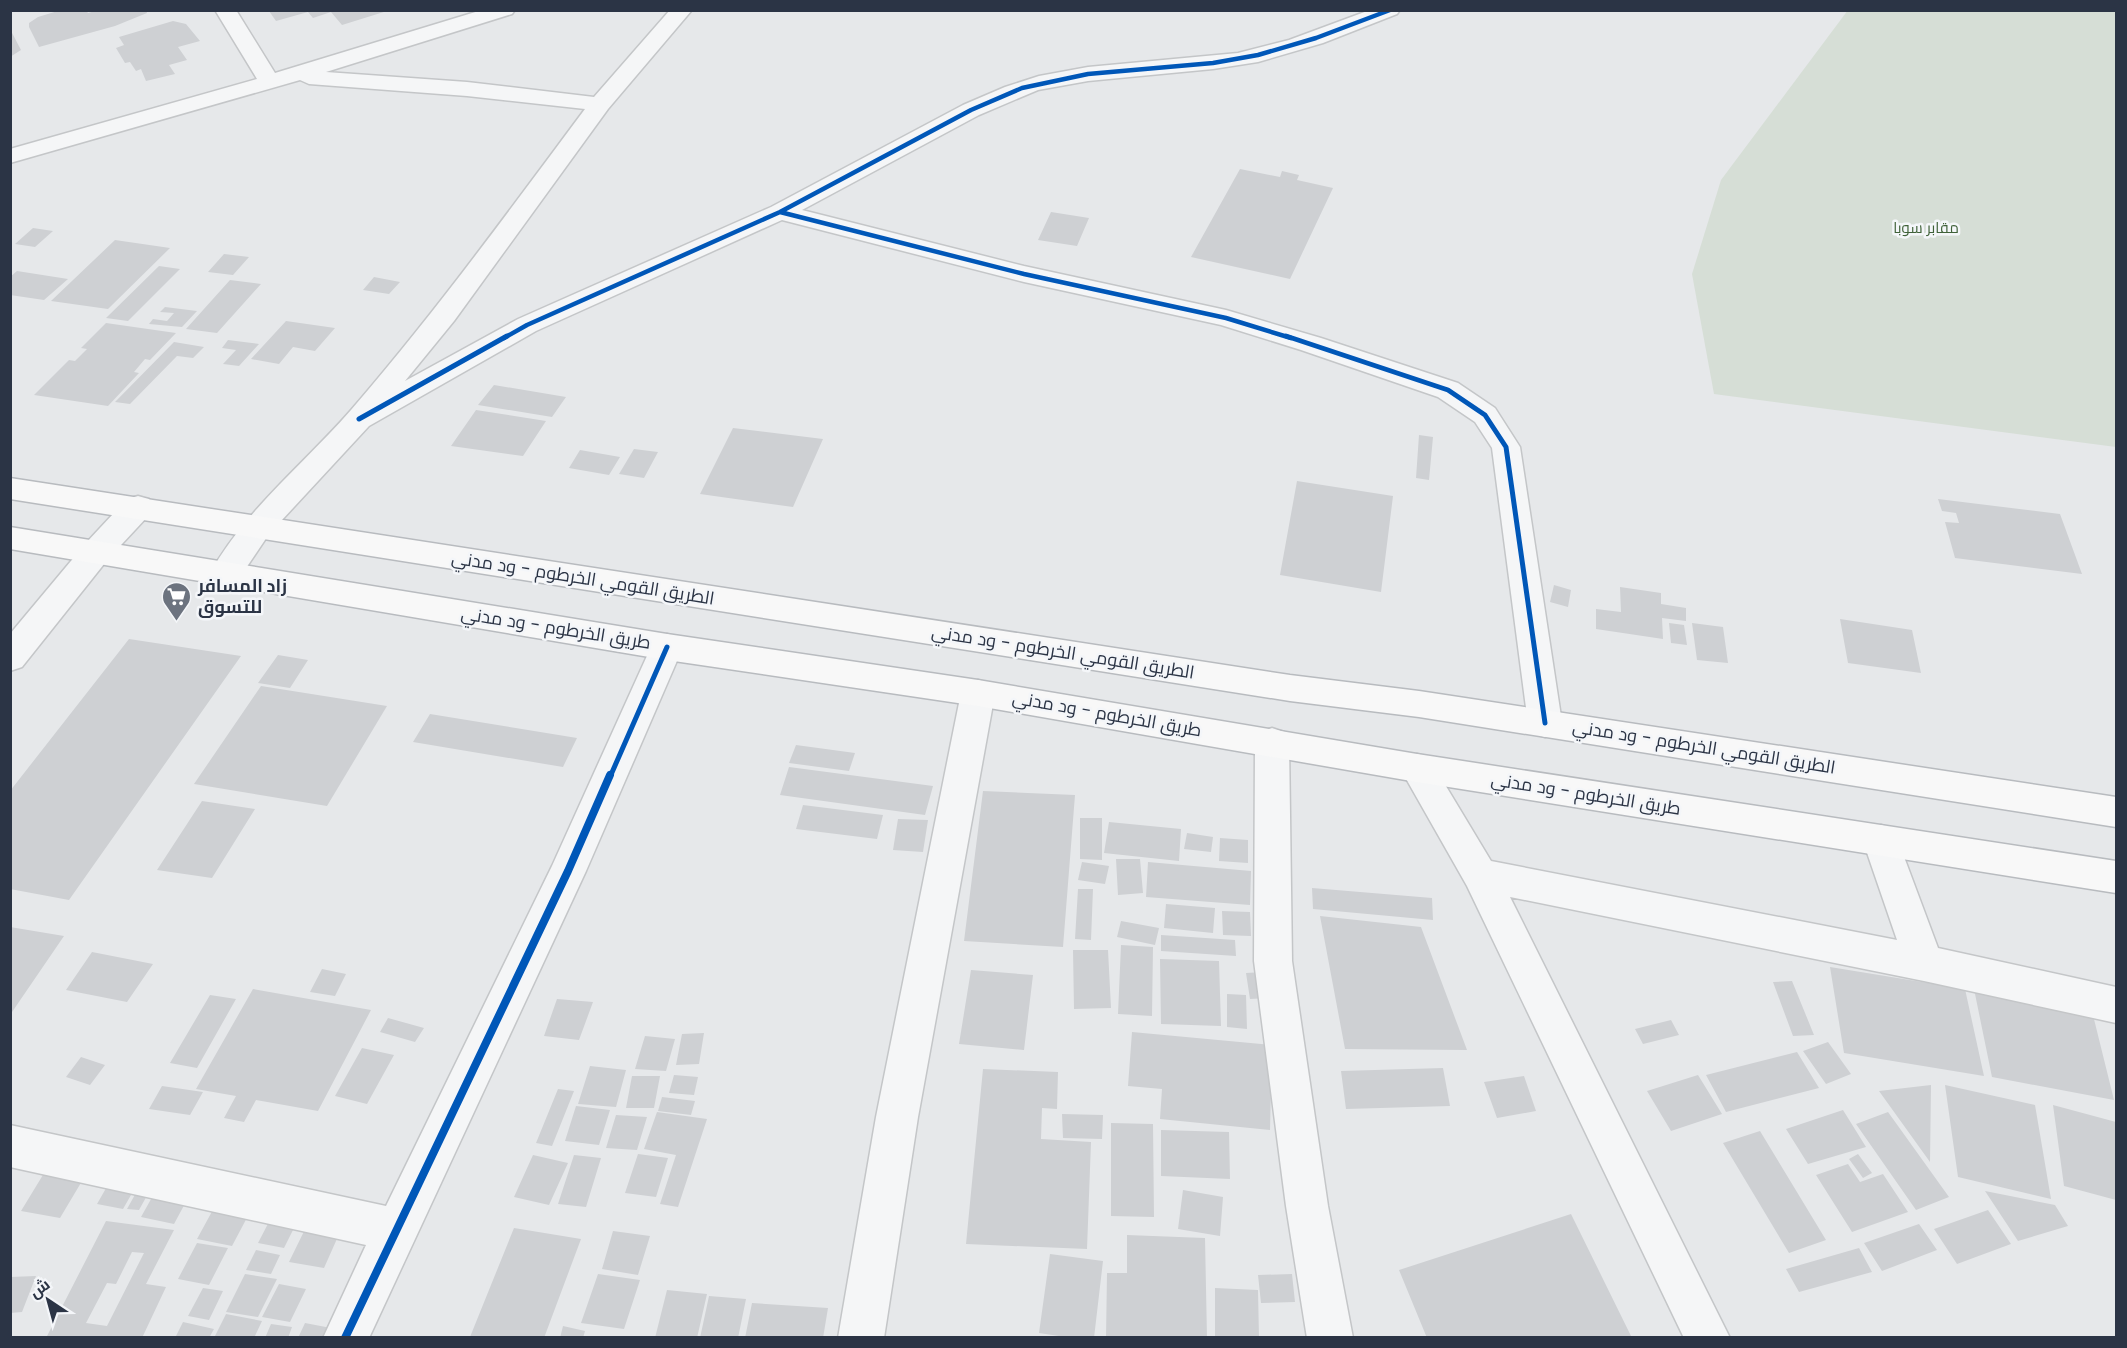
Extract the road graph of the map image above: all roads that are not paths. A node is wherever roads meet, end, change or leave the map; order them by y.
1 (225, 10) edge
2 (505, 10) edge
3 (682, 10) edge
4 (1390, 10) edge
5 (280, 79) junction
6 (600, 104) junction
7 (10, 156) edge
8 (780, 212) junction
9 (359, 419) junction
10 (10, 488) edge
11 (138, 507) junction
12 (258, 526) junction
13 (10, 538) edge
14 (98, 551) junction
15 (225, 575) junction
16 (667, 647) junction
17 (10, 658) edge
18 (978, 693) junction
19 (1545, 723) junction
20 (1272, 742) junction
21 (1417, 768) junction
22 (2116, 812) edge
23 (1881, 841) junction
24 (1480, 875) junction
25 (2116, 877) edge
26 (1924, 963) junction
27 (2116, 1005) edge
28 (10, 1146) edge
29 (395, 1230) junction
30 (345, 1338) edge
31 (861, 1338) edge
32 (1330, 1338) edge
33 (1708, 1338) edge

1 - 5 street
2 - 5 street
3 - 6 street
4 - 8 street
5 - 6 street
5 - 7 street
6 - 9 street
8 - 9 street
8 - 19 street
9 - 12 street
10 - 11 highway, الطريق القومي الخرطوم - ود مدني
11 - 12 highway, الطريق القومي الخرطوم - ود مدني
11 - 14 street
12 - 15 street
12 - 19 highway, الطريق القومي الخرطوم - ود مدني
13 - 14 highway
14 - 15 highway, طريق الخرطوم - ود مدني
14 - 17 street
15 - 16 highway, طريق الخرطوم - ود مدني
16 - 18 highway, طريق الخرطوم - ود مدني
16 - 29 street
18 - 20 highway, طريق الخرطوم - ود مدني
18 - 31 street
19 - 22 highway, الطريق القومي الخرطوم - ود مدني
20 - 21 highway, طريق الخرطوم - ود مدني
20 - 32 street
21 - 23 highway, طريق الخرطوم - ود مدني
21 - 24 street
23 - 25 highway, طريق الخرطوم - ود مدني
23 - 26 street
24 - 26 street
24 - 33 street
26 - 27 street
28 - 29 street
29 - 30 street

